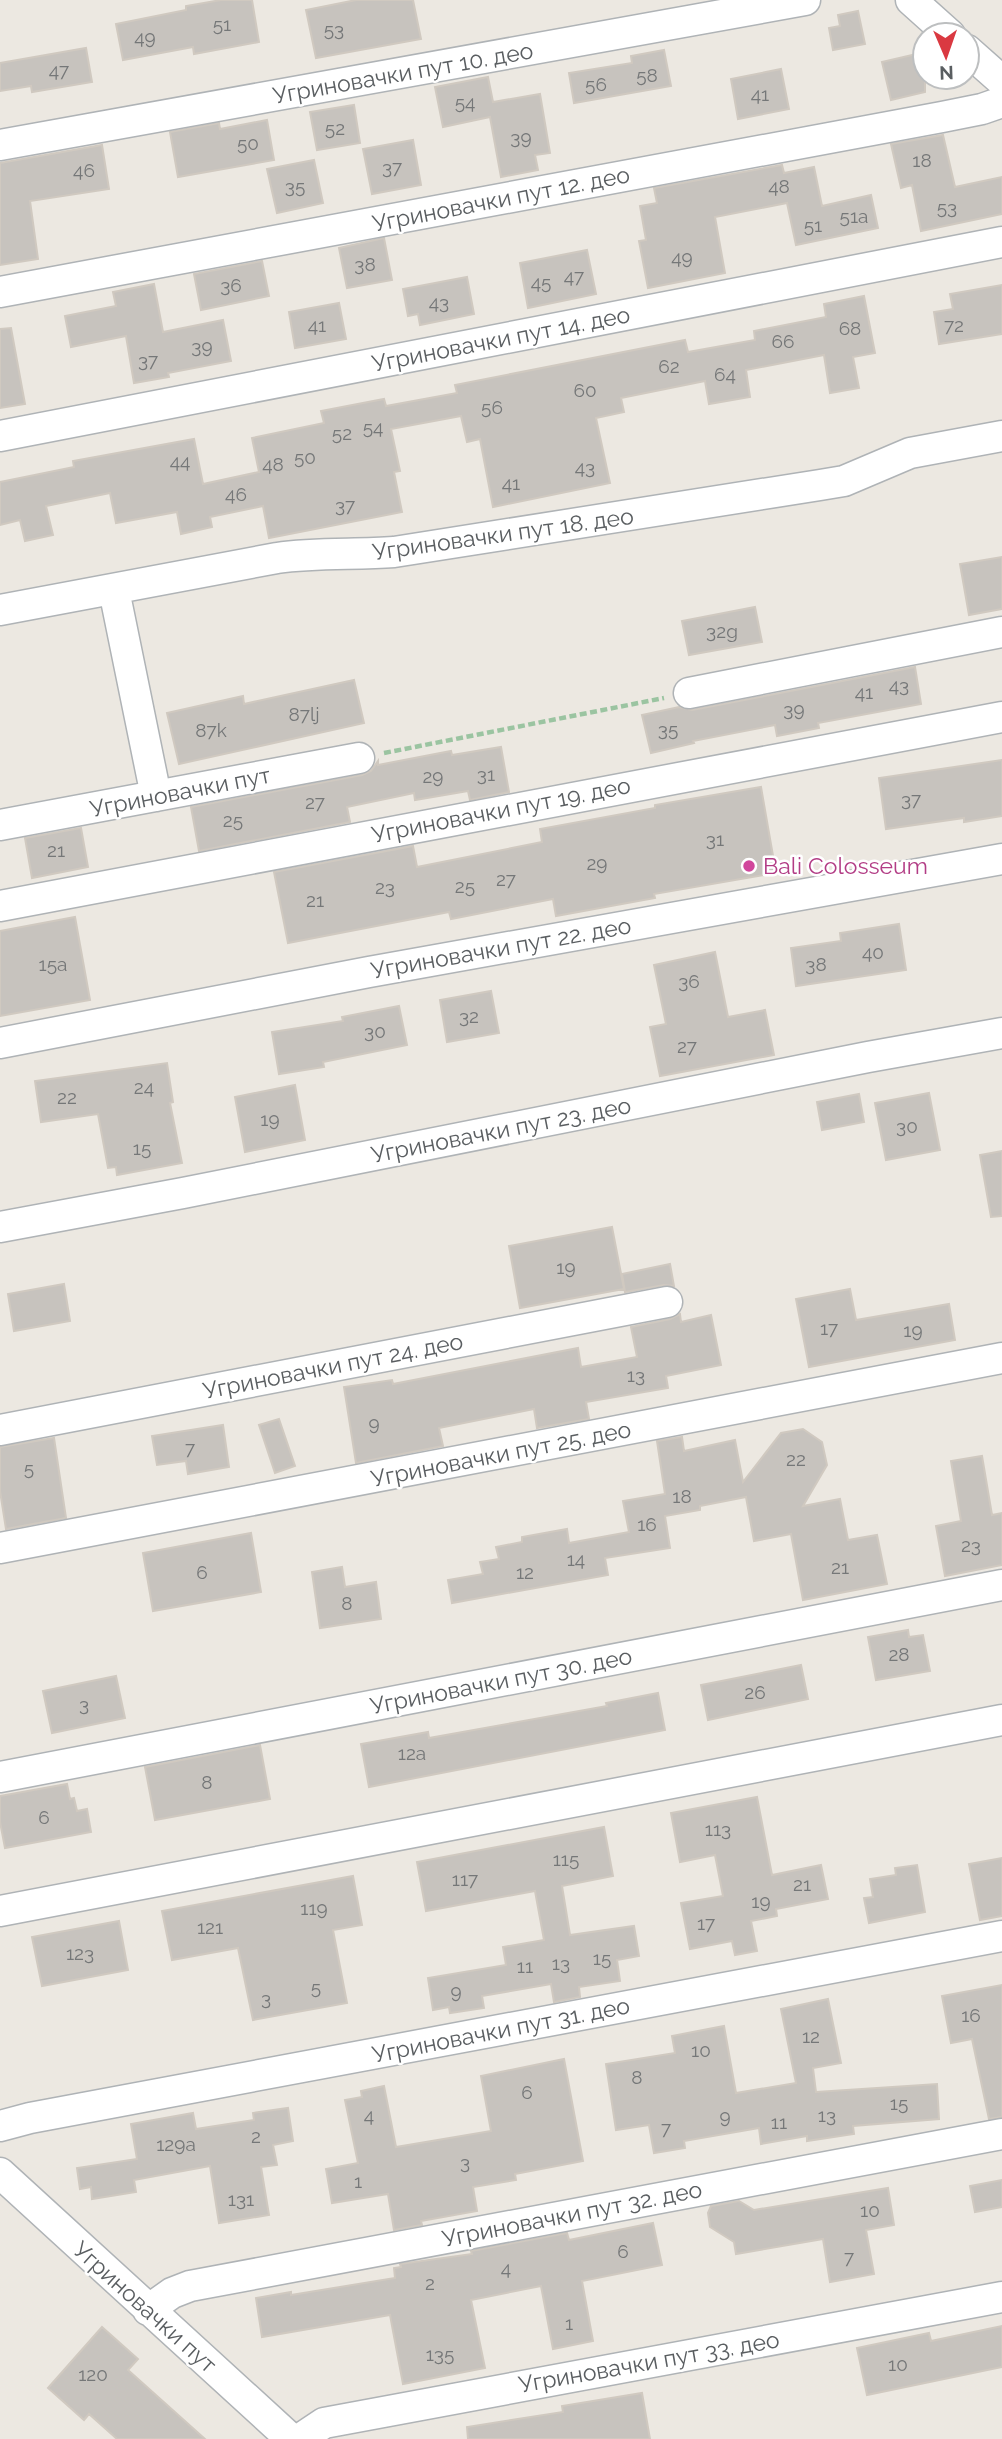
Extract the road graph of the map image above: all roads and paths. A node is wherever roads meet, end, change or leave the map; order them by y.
1 (805, 0) edge
2 (911, 0) edge
3 (934, 21) edge
4 (981, 62) edge
5 (1002, 80) edge
6 (1002, 102) edge
7 (0, 145) edge
8 (1002, 242) edge
9 (0, 292) edge
10 (0, 436) edge
11 (1002, 436) edge
12 (114, 590) junction
13 (0, 610) edge
14 (1002, 632) edge
15 (689, 693) joint
16 (1002, 717) edge
17 (359, 758) joint
18 (156, 796) junction
19 (0, 825) edge
20 (1002, 859) edge
21 (0, 906) edge
22 (1002, 1033) edge
23 (0, 1042) edge
24 (0, 1227) edge
25 (667, 1302) dead end
26 (1002, 1358) edge
27 (0, 1430) edge
28 (0, 1548) edge
29 (1002, 1585) edge
30 (1002, 1720) edge
31 (0, 1777) edge
32 (0, 1911) edge
33 (1002, 1936) edge
34 (0, 2126) edge
35 (1002, 2134) edge
36 (0, 2173) edge
37 (1002, 2297) edge
38 (148, 2310) junction
39 (291, 2439) edge
40 (300, 2439) edge

1 - 7 street, Угриновачки пут 10. део
2 - 3 street
4 - 5 street
6 - 9 street, Угриновачки пут 12. део
8 - 10 street, Угриновачки пут 14. део
11 - 12 street, Угриновачки пут 18. део
12 - 13 street, Угриновачки пут 18. део
12 - 18 street
14 - 15 street
15 - 17 path
16 - 21 street, Угриновачки пут 19. део
17 - 18 street, Угриновачки пут
18 - 19 street, Угриновачки пут
20 - 23 street, Угриновачки пут 22. део
22 - 24 street, Угриновачки пут 23. део
25 - 27 street, Угриновачки пут 24. део
26 - 28 street, Угриновачки пут 25. део
29 - 31 street, Угриновачки пут 30. део
30 - 32 street
33 - 34 street, Угриновачки пут 31. део
35 - 38 street, Угриновачки пут 32. део
36 - 38 street, Угриновачки пут
37 - 40 street, Угриновачки пут 33. део
38 - 39 street, Угриновачки пут

